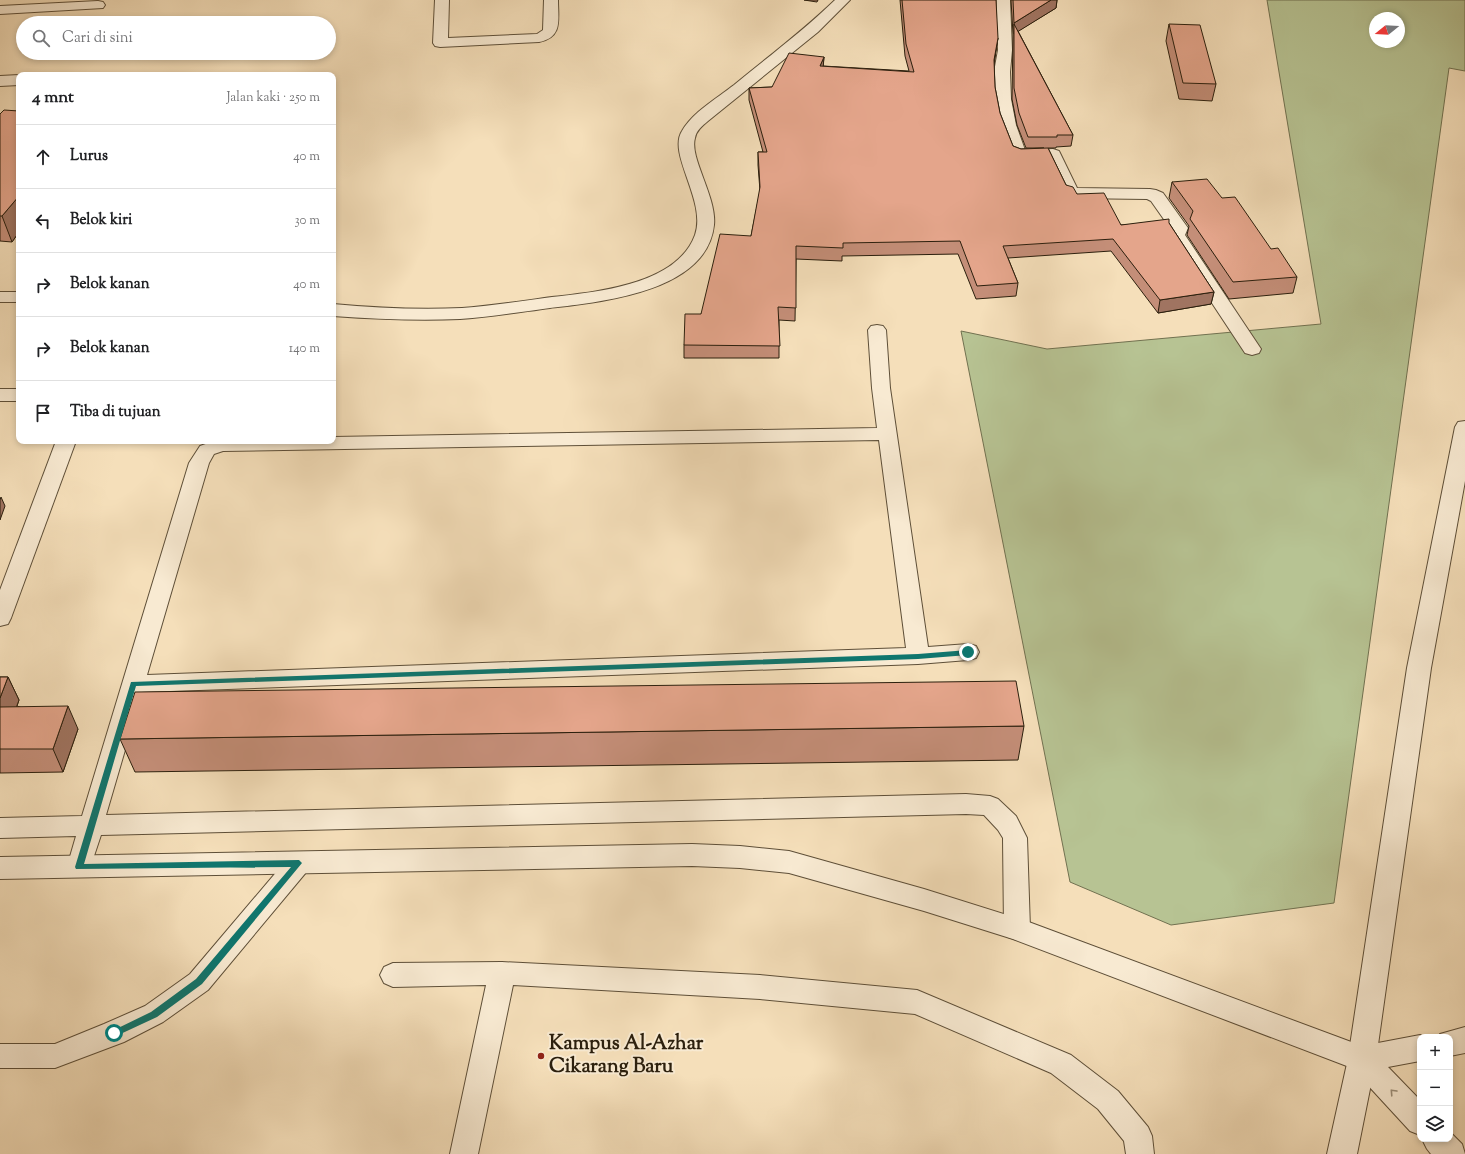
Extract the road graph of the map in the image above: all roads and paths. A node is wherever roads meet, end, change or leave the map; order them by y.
1 (442, 0) edge
2 (551, 0) edge
3 (844, 0) edge
4 (1003, 0) edge
5 (98, 5) dead end
6 (0, 10) edge
7 (16, 80) edge
8 (0, 81) edge
9 (0, 297) edge
10 (16, 297) edge
11 (336, 310) edge
12 (877, 330) dead end
13 (1252, 349) dead end
14 (0, 394) edge
15 (16, 395) edge
16 (1465, 427) edge
17 (887, 434) junction
18 (336, 443) edge
19 (65, 444) edge
20 (282, 444) edge
21 (0, 618) edge
22 (968, 652) dead end
23 (918, 656) junction
24 (133, 684) junction
25 (91, 827) junction
26 (0, 828) edge
27 (299, 863) junction
28 (79, 867) junction
29 (0, 868) edge
30 (1017, 930) junction
31 (502, 973) junction
32 (393, 975) dead end
33 (1465, 1040) edge
34 (1453, 1042) edge
35 (1417, 1049) edge
36 (0, 1056) edge
37 (1362, 1059) junction
38 (1417, 1118) edge
39 (1440, 1142) edge
40 (464, 1154) edge
41 (1140, 1154) edge
42 (1342, 1154) edge
43 (1451, 1154) edge

1 - 2 street
3 - 11 street
4 - 13 street
5 - 6 street
7 - 8 street
9 - 10 street
12 - 17 lane
14 - 15 lane
16 - 37 street
17 - 18 lane
17 - 23 lane
19 - 21 lane
20 - 24 lane
22 - 23 lane
23 - 24 lane
24 - 25 lane
25 - 26 lane
25 - 28 lane
25 - 30 lane
27 - 28 street
27 - 30 street
27 - 36 lane
28 - 29 street
30 - 37 street
31 - 32 lane
31 - 40 lane
31 - 41 lane
33 - 34 street
35 - 37 street
38 -> 37 street
37 - 42 street
39 - 43 street

